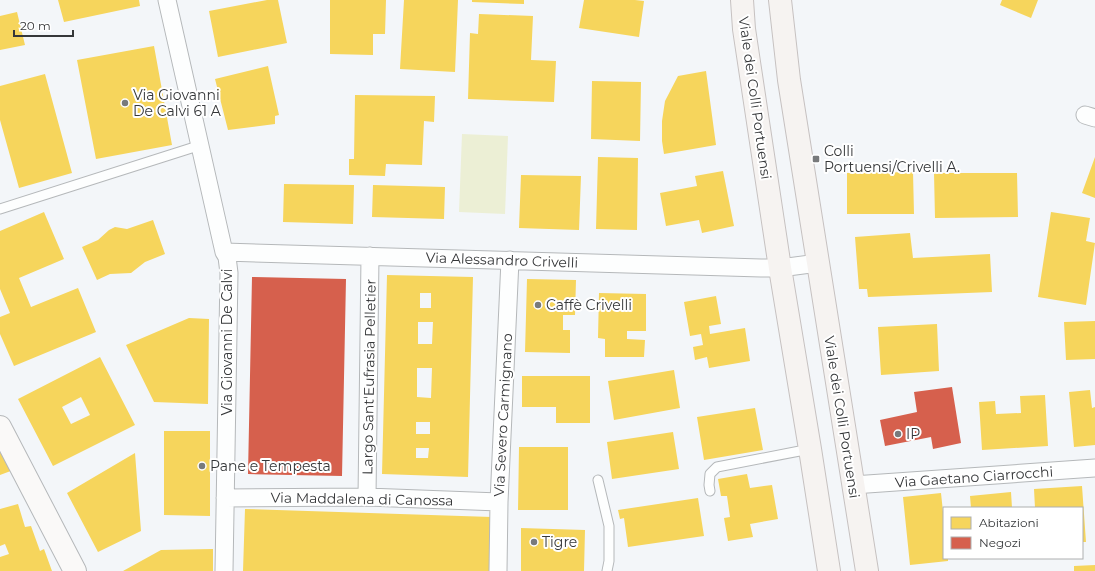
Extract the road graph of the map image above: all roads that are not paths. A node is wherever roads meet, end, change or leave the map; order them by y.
1 (167, 0) edge
2 (742, 0) edge
3 (780, 0) edge
4 (201, 145) junction
5 (0, 209) edge
6 (224, 252) junction
7 (370, 256) junction
8 (510, 260) junction
9 (818, 263) junction
10 (780, 268) junction
11 (0, 428) edge
12 (810, 449) junction
13 (1095, 468) edge
14 (598, 480) dead end
15 (853, 485) junction
16 (710, 491) dead end
17 (225, 498) junction
18 (367, 498) junction
19 (499, 502) junction
20 (74, 571) edge
21 (224, 571) edge
22 (498, 571) edge
23 (607, 571) edge
24 (829, 571) edge
25 (867, 571) edge

1 - 4 street, Via Giovanni De Calvi
2 - 10 main road, Viale dei Colli Portuensi
3 - 9 main road, Viale dei Colli Portuensi
4 - 5 lane
4 - 6 street, Via Giovanni De Calvi
6 - 7 street, Via Alessandro Crivelli
6 - 17 street, Via Giovanni De Calvi
7 - 8 street, Via Alessandro Crivelli
7 - 18 street, Largo Sant'Eufrasia Pelletier
8 - 10 street, Via Alessandro Crivelli
8 - 19 street, Via Severo Carmignano
9 - 10 street
9 - 15 main road, Viale dei Colli Portuensi
10 - 12 main road, Viale dei Colli Portuensi
11 - 20 street
12 - 16 lane
12 - 24 main road, Viale dei Colli Portuensi
13 - 15 street, Via Gaetano Ciarrocchi
14 - 23 lane
15 - 25 main road, Viale dei Colli Portuensi
17 - 18 street, Via Maddalena di Canossa
17 - 21 street, Via Giovanni De Calvi
18 - 19 street, Via Maddalena di Canossa
19 - 22 street, Via Severo Carmignano

